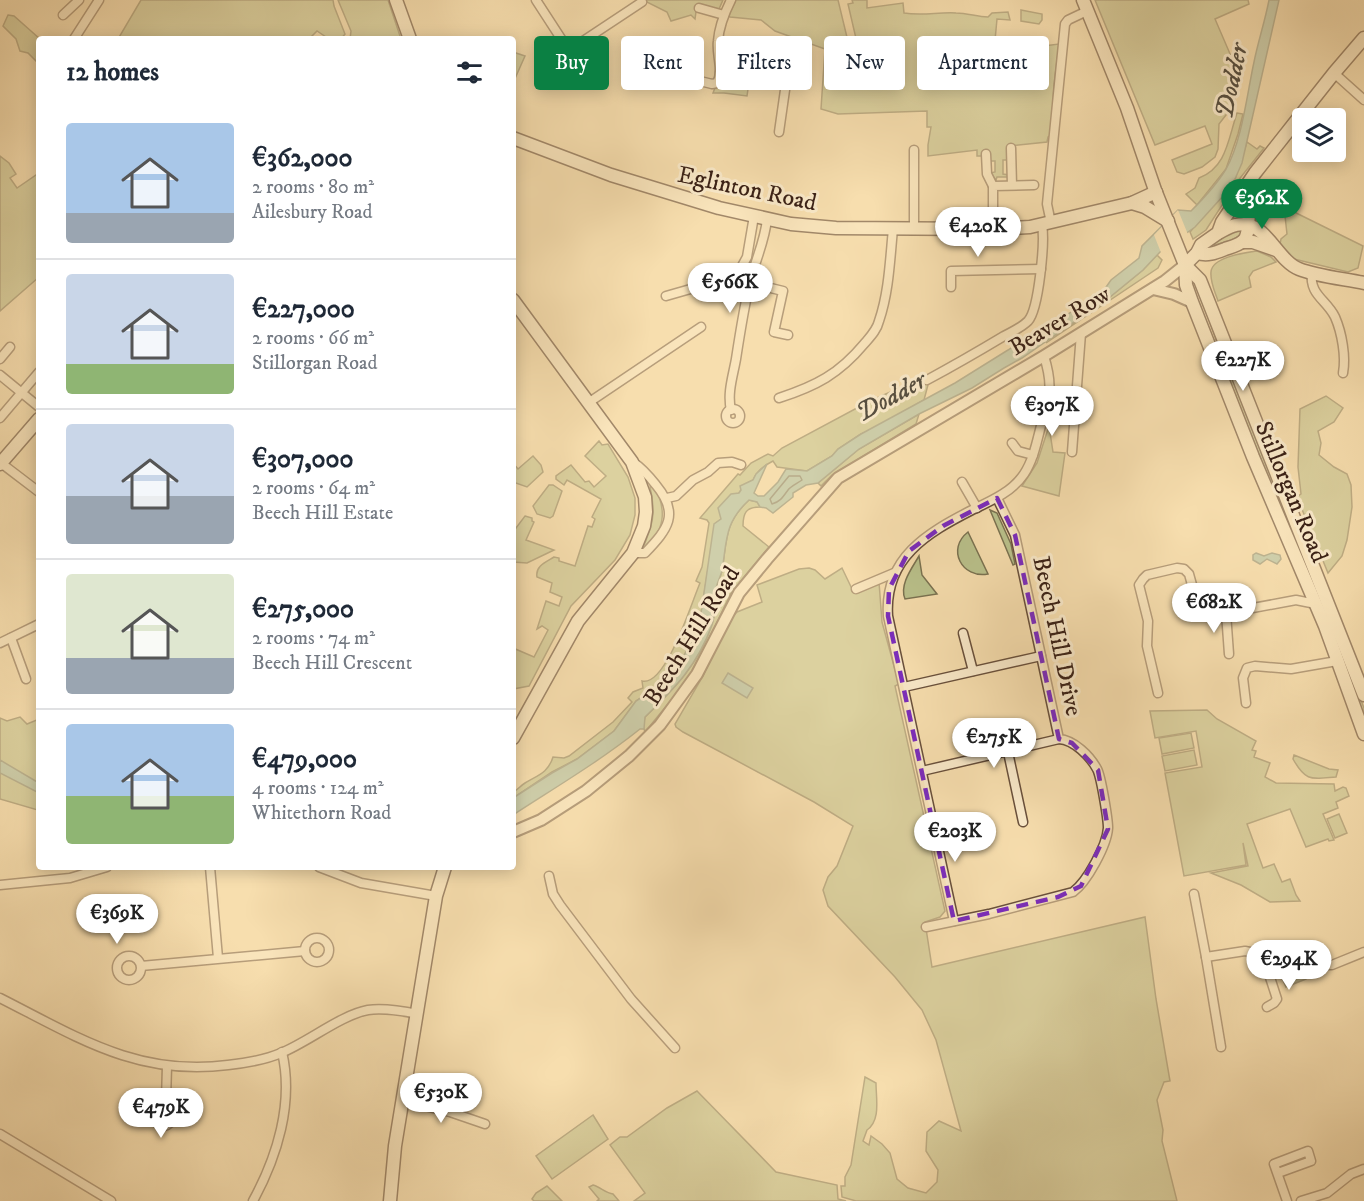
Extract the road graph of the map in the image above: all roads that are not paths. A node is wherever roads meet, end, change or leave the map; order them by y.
1 (79, 0) edge
2 (99, 0) edge
3 (396, 0) edge
4 (536, 0) edge
5 (731, 0) edge
6 (642, 2) dead end
7 (1085, 6) edge
8 (699, 8) dead end
9 (63, 15) dead end
10 (724, 15) junction
11 (76, 36) edge
12 (409, 36) edge
13 (559, 36) edge
14 (591, 36) edge
15 (719, 36) edge
16 (1364, 38) edge
17 (1334, 73) junction
18 (785, 90) edge
19 (1364, 100) edge
20 (779, 132) dead end
21 (516, 139) edge
22 (1011, 148) dead end
23 (914, 150) dead end
24 (986, 154) dead end
25 (1250, 180) junction
26 (1012, 185) junction
27 (993, 186) junction
28 (1034, 186) dead end
29 (1156, 192) junction
30 (1132, 203) junction
31 (754, 216) junction
32 (767, 219) junction
33 (1168, 221) junction
34 (1047, 224) junction
35 (1249, 225) junction
36 (892, 229) junction
37 (914, 229) junction
38 (993, 230) junction
39 (1218, 233) junction
40 (1242, 242) junction
41 (1276, 250) junction
42 (1197, 253) junction
43 (1185, 265) junction
44 (1041, 269) junction
45 (1312, 272) junction
46 (750, 283) junction
47 (1364, 283) edge
48 (951, 287) dead end
49 (1153, 289) junction
50 (666, 296) dead end
51 (1192, 303) junction
52 (516, 307) edge
53 (1214, 316) junction
54 (1201, 324) junction
55 (701, 327) dead end
56 (1081, 333) junction
57 (788, 335) dead end
58 (10, 347) dead end
59 (1044, 356) junction
60 (0, 359) edge
61 (1343, 373) dead end
62 (0, 375) edge
63 (36, 376) edge
64 (927, 380) dead end
65 (22, 393) junction
66 (779, 398) dead end
67 (588, 403) junction
68 (36, 405) edge
69 (731, 410) dead end
70 (0, 418) edge
71 (36, 423) edge
72 (1012, 443) dead end
73 (1072, 452) dead end
74 (1033, 455) junction
75 (632, 462) junction
76 (1, 464) edge
77 (741, 465) dead end
78 (962, 482) dead end
79 (831, 484) joint
80 (36, 490) edge
81 (667, 498) junction
82 (998, 498) junction
83 (976, 508) junction
84 (633, 554) junction
85 (894, 573) junction
86 (1305, 579) junction
87 (856, 590) dead end
88 (1296, 600) junction
89 (1316, 604) junction
90 (1227, 613) junction
91 (36, 626) edge
92 (963, 633) dead end
93 (11, 638) junction
94 (0, 643) edge
95 (1229, 654) dead end
96 (1041, 656) junction
97 (1337, 661) junction
98 (973, 671) junction
99 (26, 679) dead end
100 (904, 687) junction
101 (1158, 693) dead end
102 (1364, 695) edge
103 (1246, 703) dead end
104 (516, 733) edge
105 (1364, 734) edge
106 (1059, 739) junction
107 (1008, 752) junction
108 (922, 771) junction
109 (1023, 822) dead end
110 (516, 831) edge
111 (97, 870) edge
112 (210, 870) edge
113 (327, 870) edge
114 (444, 870) edge
115 (549, 876) dead end
116 (0, 885) edge
117 (1194, 894) dead end
118 (436, 896) junction
119 (954, 921) junction
120 (926, 927) dead end
121 (305, 951) dead end
122 (1364, 952) edge
123 (1266, 954) junction
124 (1206, 957) junction
125 (218, 958) junction
126 (141, 966) dead end
127 (0, 998) edge
128 (1266, 1007) dead end
129 (418, 1014) junction
130 (1221, 1047) dead end
131 (675, 1048) dead end
132 (282, 1052) junction
133 (167, 1066) junction
134 (166, 1100) dead end
135 (403, 1101) junction
136 (485, 1124) dead end
137 (0, 1134) edge
138 (1364, 1168) edge
139 (1278, 1173) dead end
140 (111, 1201) edge
141 (253, 1201) edge
142 (390, 1201) edge
143 (1287, 1201) edge
144 (1300, 1201) edge

1 - 9 street
2 - 11 street
3 - 12 main road
4 - 13 street
5 - 10 street
6 - 14 street
7 - 29 main road
7 - 34 street
8 - 10 street
10 - 15 street
16 - 17 main road
17 - 19 street
17 - 25 main road
18 - 20 street
21 - 31 main road, Eglinton Road
22 - 26 street
23 - 37 street
24 - 27 street
25 - 35 main road
25 - 39 main road
26 - 27 street
26 - 28 street
27 - 38 street
29 - 30 main road, Eglinton Road
29 - 33 main road
30 - 33 main road
30 - 34 main road, Eglinton Road
31 - 32 main road, Eglinton Road
31 - 50 street
32 - 36 main road, Eglinton Road
32 - 46 street
33 - 43 main road
34 - 38 main road, Eglinton Road
34 - 44 street
35 - 39 main road
35 - 40 main road
35 - 41 main road
36 - 37 main road, Eglinton Road
36 - 66 street
37 - 38 main road, Eglinton Road
39 - 42 main road
40 - 41 main road
40 - 42 main road
41 - 45 main road
42 - 43 main road
43 - 49 street, Beaver Row
43 - 51 main road, Stillorgan Road
43 - 53 main road, Stillorgan Road
44 - 48 street
44 - 64 street
45 - 47 main road
45 - 61 street
46 - 57 street
46 - 69 street
49 - 51 street
49 - 56 street, Beaver Row
51 - 54 main road, Stillorgan Road
52 - 67 main road
53 - 54 main road
53 - 102 main road, Stillorgan Road
54 - 86 main road, Stillorgan Road
55 - 67 street
56 - 59 street, Beaver Row
56 - 73 street
58 - 60 street
59 - 74 street
59 - 79 street, Beaver Row
62 - 65 street
63 - 65 street
65 - 68 street
65 - 70 street
67 - 75 main road
71 - 76 main road
72 - 74 street
74 - 82 street
75 - 81 street
75 - 84 main road
76 - 80 street
77 - 81 street
78 - 83 street
79 - 110 street, Beech Hill Road
81 - 84 street
82 - 83 street
82 - 96 street, Beech Hill Drive
83 - 85 street
84 - 104 main road
85 - 87 street
85 - 100 street
86 - 88 street
86 - 89 main road, Stillorgan Road
88 - 89 street
88 - 90 street
89 - 97 main road, Stillorgan Road
90 - 95 street
90 - 101 street
91 - 93 street
92 - 98 street
93 - 94 street
93 - 99 street
96 - 98 street
96 - 106 street, Beech Hill Drive
97 - 103 street
97 - 105 main road, Stillorgan Road
98 - 100 street
100 - 108 street
106 - 107 street
106 - 119 street, Beech Hill Drive
107 - 108 street
107 - 109 street
108 - 119 street
111 - 116 street
112 - 125 street
113 - 118 street
114 - 118 main road
115 - 131 street
117 - 124 street
118 - 129 main road
119 - 120 street, Beech Hill Drive
121 - 125 street
122 - 123 street
123 - 124 street
123 - 128 street
124 - 130 street
125 - 126 street
127 - 133 street
129 - 132 street
129 - 135 main road
132 - 133 street
132 - 141 street
133 - 134 street
135 - 136 street
135 - 142 main road
137 - 140 street
138 - 144 street
139 - 143 street

